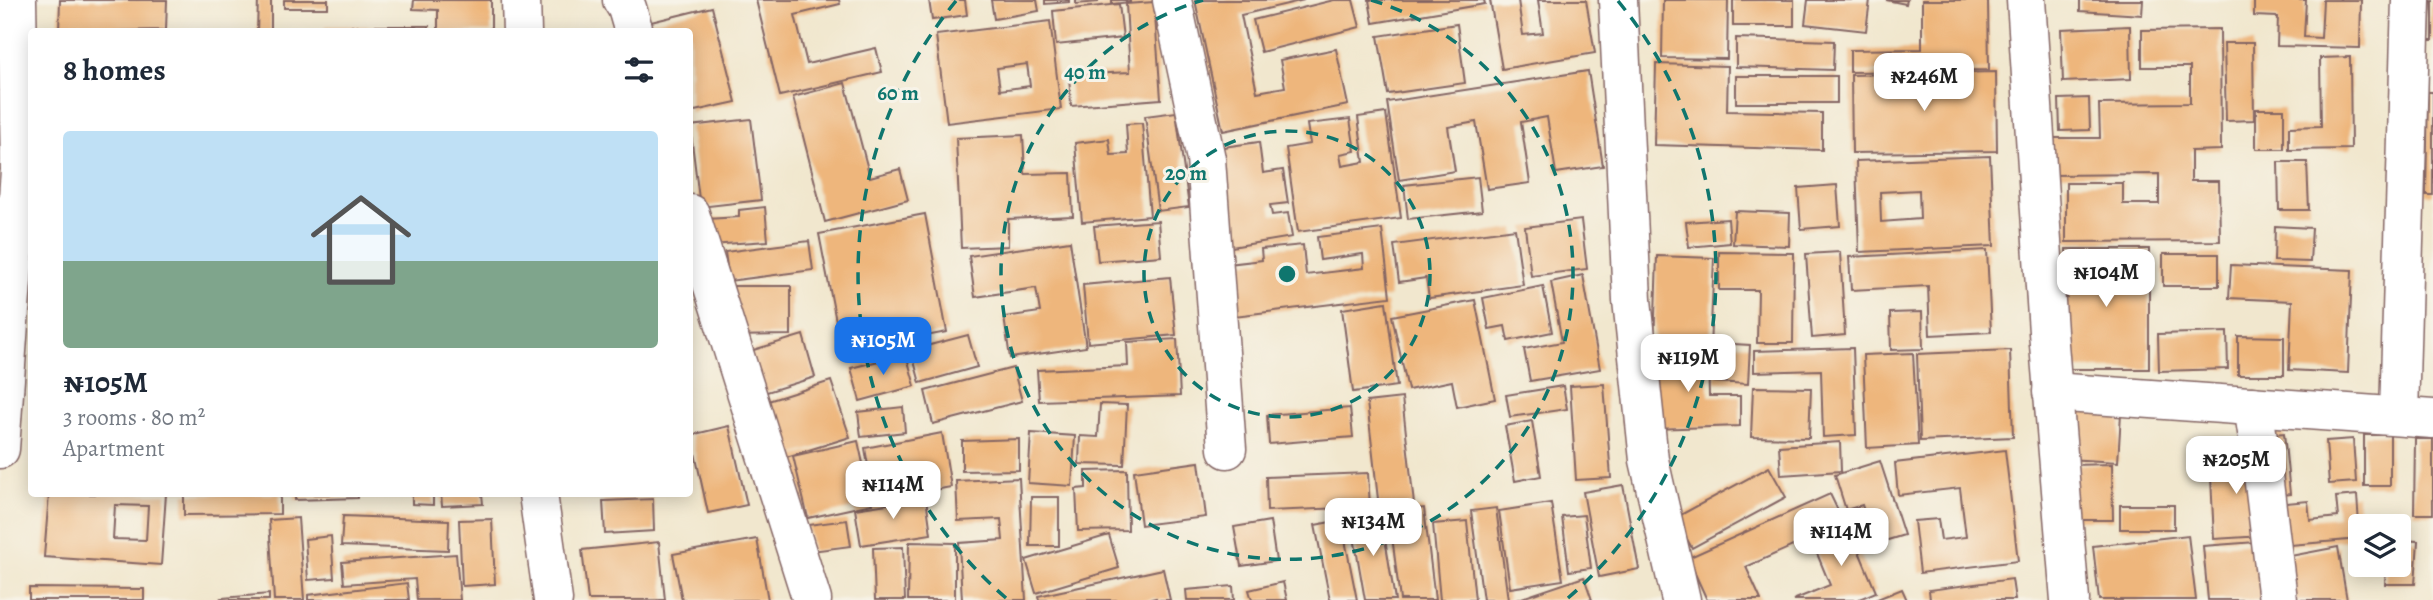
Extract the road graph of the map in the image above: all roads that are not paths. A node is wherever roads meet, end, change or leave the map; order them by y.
1 (17, 0) edge
2 (521, 0) edge
3 (1172, 0) edge
4 (1618, 0) edge
5 (2026, 0) edge
6 (2411, 0) edge
7 (522, 28) edge
8 (693, 223) edge
9 (2052, 392) junction
10 (2253, 406) junction
11 (2416, 417) edge
12 (0, 449) edge
13 (1227, 449) dead end
14 (538, 497) edge
15 (553, 600) edge
16 (812, 600) edge
17 (1681, 600) edge
18 (2070, 600) edge
19 (2277, 600) edge

1 - 12 street
2 - 7 street
3 - 13 street
4 - 17 street
5 - 9 street
6 - 11 street
8 - 16 street
9 - 10 street
9 - 18 street
10 - 11 street
10 - 19 street
14 - 15 street

